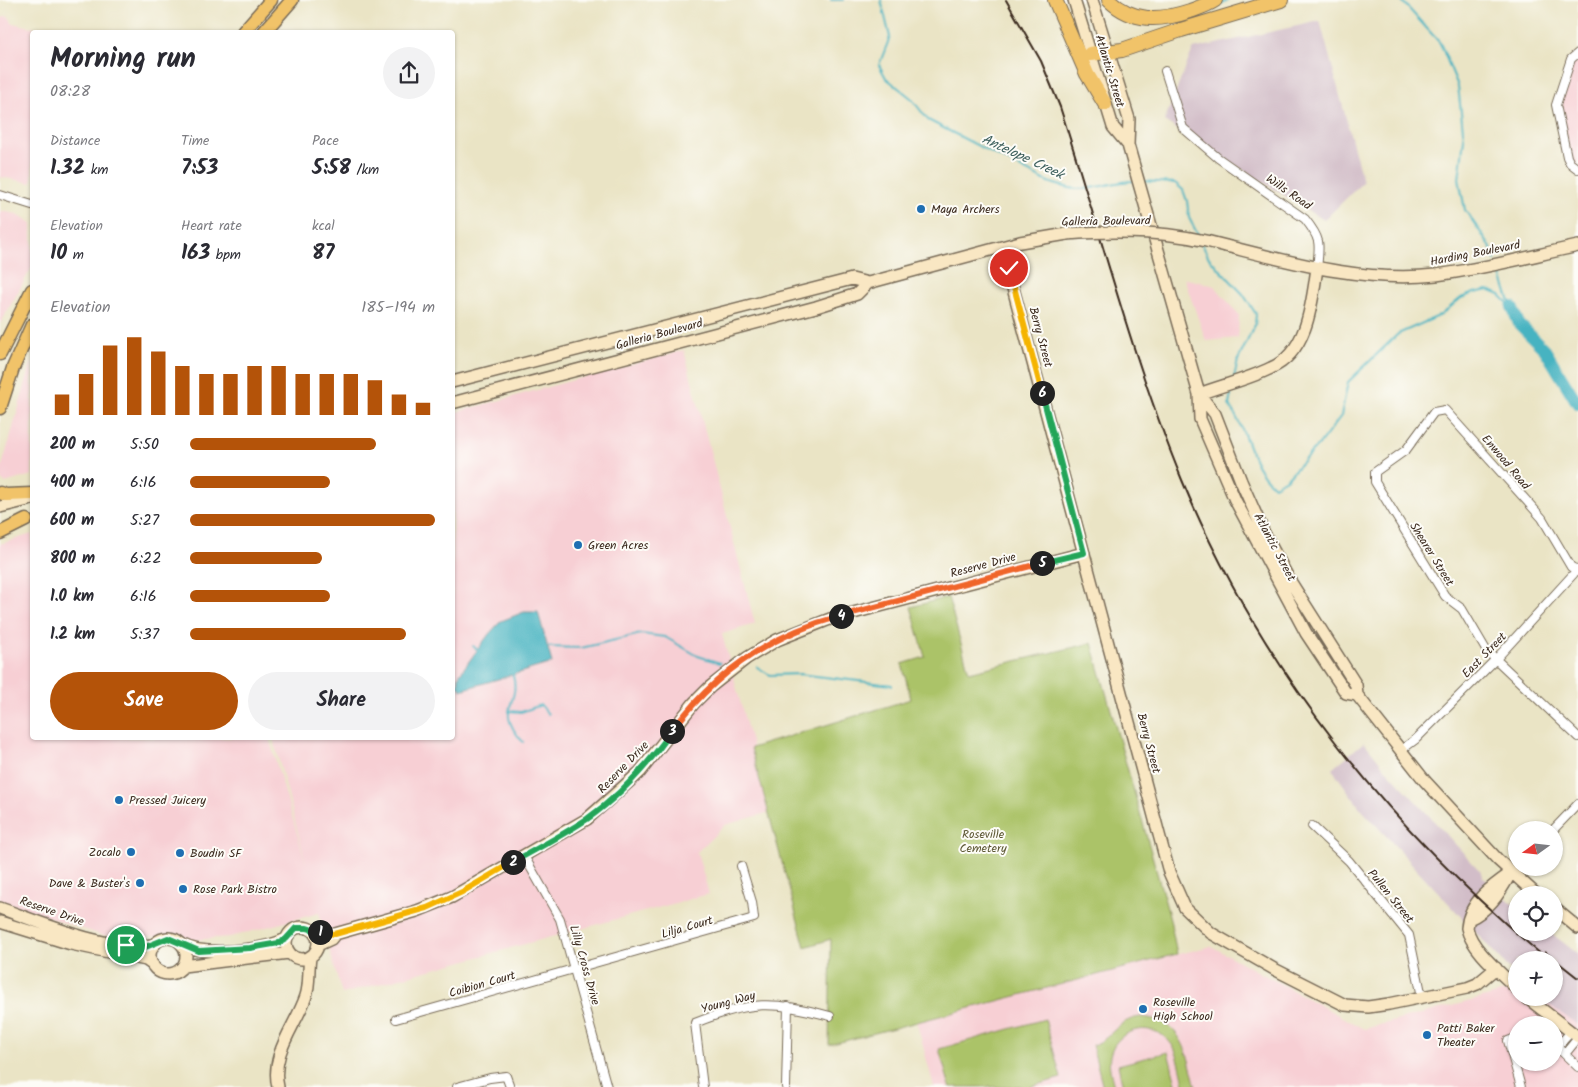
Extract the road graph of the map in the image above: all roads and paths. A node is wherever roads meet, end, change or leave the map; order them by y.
1 (271, 0) edge
2 (292, 0) edge
3 (1055, 0) edge
4 (1074, 0) edge
5 (1092, 0) edge
6 (1109, 0) edge
7 (1215, 0) edge
8 (1281, 0) edge
9 (245, 30) edge
10 (266, 30) edge
11 (1109, 52) junction
12 (1578, 53) edge
13 (1090, 54) junction
14 (1165, 71) dead end
15 (1105, 104) junction
16 (1128, 145) junction
17 (1578, 169) edge
18 (0, 195) edge
19 (30, 204) edge
20 (1578, 246) edge
21 (1002, 247) junction
22 (1317, 268) junction
23 (868, 283) junction
24 (30, 294) edge
25 (30, 330) edge
26 (0, 354) edge
27 (455, 381) edge
28 (1199, 394) junction
29 (455, 402) edge
30 (0, 408) edge
31 (1411, 444) joint
32 (0, 493) edge
33 (30, 494) edge
34 (30, 499) edge
35 (0, 507) edge
36 (29, 519) edge
37 (0, 527) edge
38 (0, 533) edge
39 (1260, 550) junction
40 (1084, 553) junction
41 (1578, 569) edge
42 (1315, 624) junction
43 (1496, 659) junction
44 (1357, 695) junction
45 (1578, 737) edge
46 (1400, 751) junction
47 (1578, 804) edge
48 (1562, 821) edge
49 (1312, 826) dead end
50 (524, 856) junction
51 (1508, 864) edge
52 (742, 866) dead end
53 (1508, 875) edge
54 (1520, 876) edge
55 (1529, 886) edge
56 (0, 908) edge
57 (1563, 916) edge
58 (0, 922) edge
59 (1578, 928) edge
60 (312, 930) junction
61 (335, 934) junction
62 (286, 939) junction
63 (155, 944) junction
64 (181, 944) junction
65 (318, 945) junction
66 (289, 954) junction
67 (305, 959) junction
68 (153, 965) junction
69 (183, 966) junction
70 (1496, 968) junction
71 (574, 970) junction
72 (1508, 980) edge
73 (1422, 997) junction
74 (788, 1006) junction
75 (1537, 1006) edge
76 (830, 1016) dead end
77 (396, 1020) dead end
78 (1576, 1036) edge
79 (1563, 1042) edge
80 (1565, 1054) joint
81 (1578, 1067) edge
82 (1516, 1071) edge
83 (278, 1087) edge
84 (457, 1087) edge
85 (510, 1087) edge
86 (607, 1087) edge
87 (703, 1087) edge
88 (786, 1087) edge
89 (1521, 1087) edge

1 - 9 main road
2 - 10 main road
3 - 15 highway
4 - 13 main road, Atlantic Street
5 - 11 main road, Atlantic Street
6 - 7 highway
8 - 11 highway
11 - 13 highway
11 - 16 main road, Atlantic Street
12 - 17 street
13 - 15 main road, Atlantic Street
14 - 22 street, Wills Road
15 - 16 main road, Atlantic Street
16 - 28 main road, Atlantic Street
18 - 19 street
20 - 22 main road, Harding Boulevard
21 - 22 main road, Galleria Boulevard, bridge
21 - 23 main road, Galleria Boulevard
21 - 40 main road, Berry Street
22 - 28 main road, Wills Road
23 - 27 main road, Galleria Boulevard
23 - 29 main road, Galleria Boulevard
24 - 26 main road
25 - 30 main road
28 - 39 main road, Atlantic Street
28 - 42 main road, Atlantic Street
31 - 41 street, Enwood Road
31 - 43 street, Shearer Street
32 - 33 main road
34 - 35 main road
36 - 37 main road
36 - 38 main road
39 - 42 main road
39 - 44 main road, Atlantic Street
40 - 50 main road, Reserve Drive
40 - 73 main road, Berry Street
41 - 43 street, East Street
42 - 44 main road, Atlantic Street
43 - 45 street, Shearer Street
43 - 46 street, East Street
44 - 46 main road, Atlantic Street
46 - 51 main road, Atlantic Street
47 - 48 street
49 - 73 street, Pullen Street
50 - 61 main road, Reserve Drive
50 - 71 street, Lilly Cross Drive
52 - 71 street, Lilja Court
53 - 70 main road
54 - 55 main road, Atlantic Street
56 - 63 main road, Reserve Drive
57 - 59 main road
58 - 68 main road, Reserve Drive
60 - 61 main road, Reserve Drive
60 - 62 main road
60 - 65 main road
61 - 65 main road, Reserve Drive
62 - 64 main road
62 - 66 main road
63 - 64 main road
63 - 68 main road
64 - 69 main road
65 - 67 main road
66 - 67 main road
66 - 69 main road
67 - 83 main road
68 - 69 main road
70 - 72 main road
70 - 73 main road, Berry Street
71 - 77 street, Coibion Court
71 - 86 street, Lilly Cross Drive
74 - 76 street, Young Way
74 - 87 street, Young Way
74 - 88 street
75 - 78 main road
78 - 79 street
78 - 80 street
80 - 81 street
82 - 89 street
84 - 85 street

